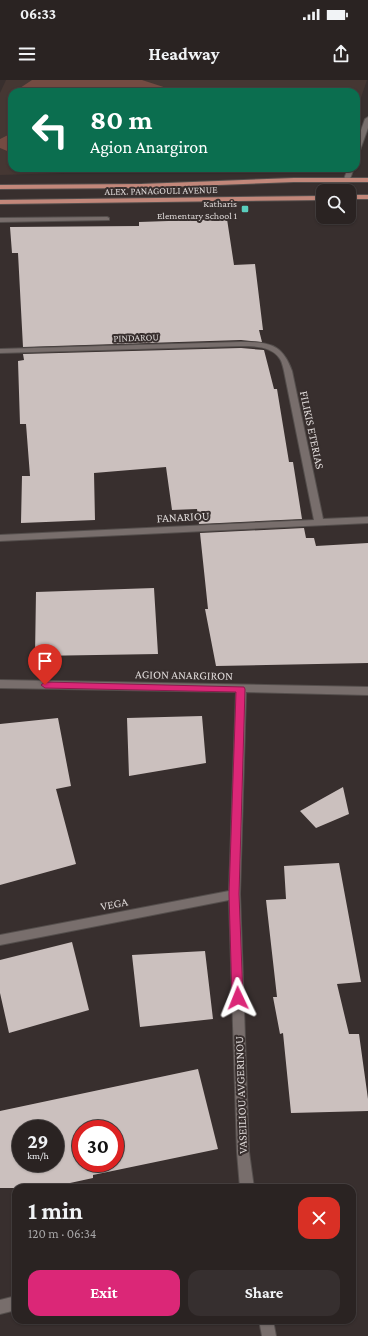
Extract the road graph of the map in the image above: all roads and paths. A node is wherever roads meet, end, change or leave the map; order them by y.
1 (368, 119) edge
2 (360, 142) edge
3 (350, 172) edge
4 (347, 179) junction
5 (368, 180) edge
6 (0, 187) edge
7 (356, 197) edge
8 (368, 197) edge
9 (316, 198) edge
10 (0, 202) edge
11 (107, 219) dead end
12 (0, 220) edge
13 (272, 348) joint
14 (0, 351) edge
15 (368, 520) edge
16 (319, 522) junction
17 (0, 538) edge
18 (0, 684) edge
19 (241, 689) junction
20 (368, 690) edge
21 (234, 894) junction
22 (0, 940) edge
23 (247, 1184) edge
24 (12, 1304) edge
25 (0, 1307) edge
26 (267, 1324) edge
27 (269, 1336) edge

1 - 2 street
3 - 4 street
4 - 5 main road, ALEX. PANAGOULI AVENUE
4 - 6 main road, ALEX. PANAGOULI AVENUE
7 - 8 main road
9 - 10 main road, ALEX. PANAGOULI AVENUE
11 - 12 street
13 - 14 street, PINDAROU
13 - 16 street, FILIKIS ETERIAS
15 - 16 street, FANARIOU
16 - 17 street, FANARIOU
18 - 19 street, AGION ANARGIRON
19 - 20 street, AGION ANARGIRON
19 - 21 street, VASEILIOU AVGERINOU
21 - 22 street, VEGA
21 - 23 street, VASEILIOU AVGERINOU
24 - 25 street
26 - 27 street

